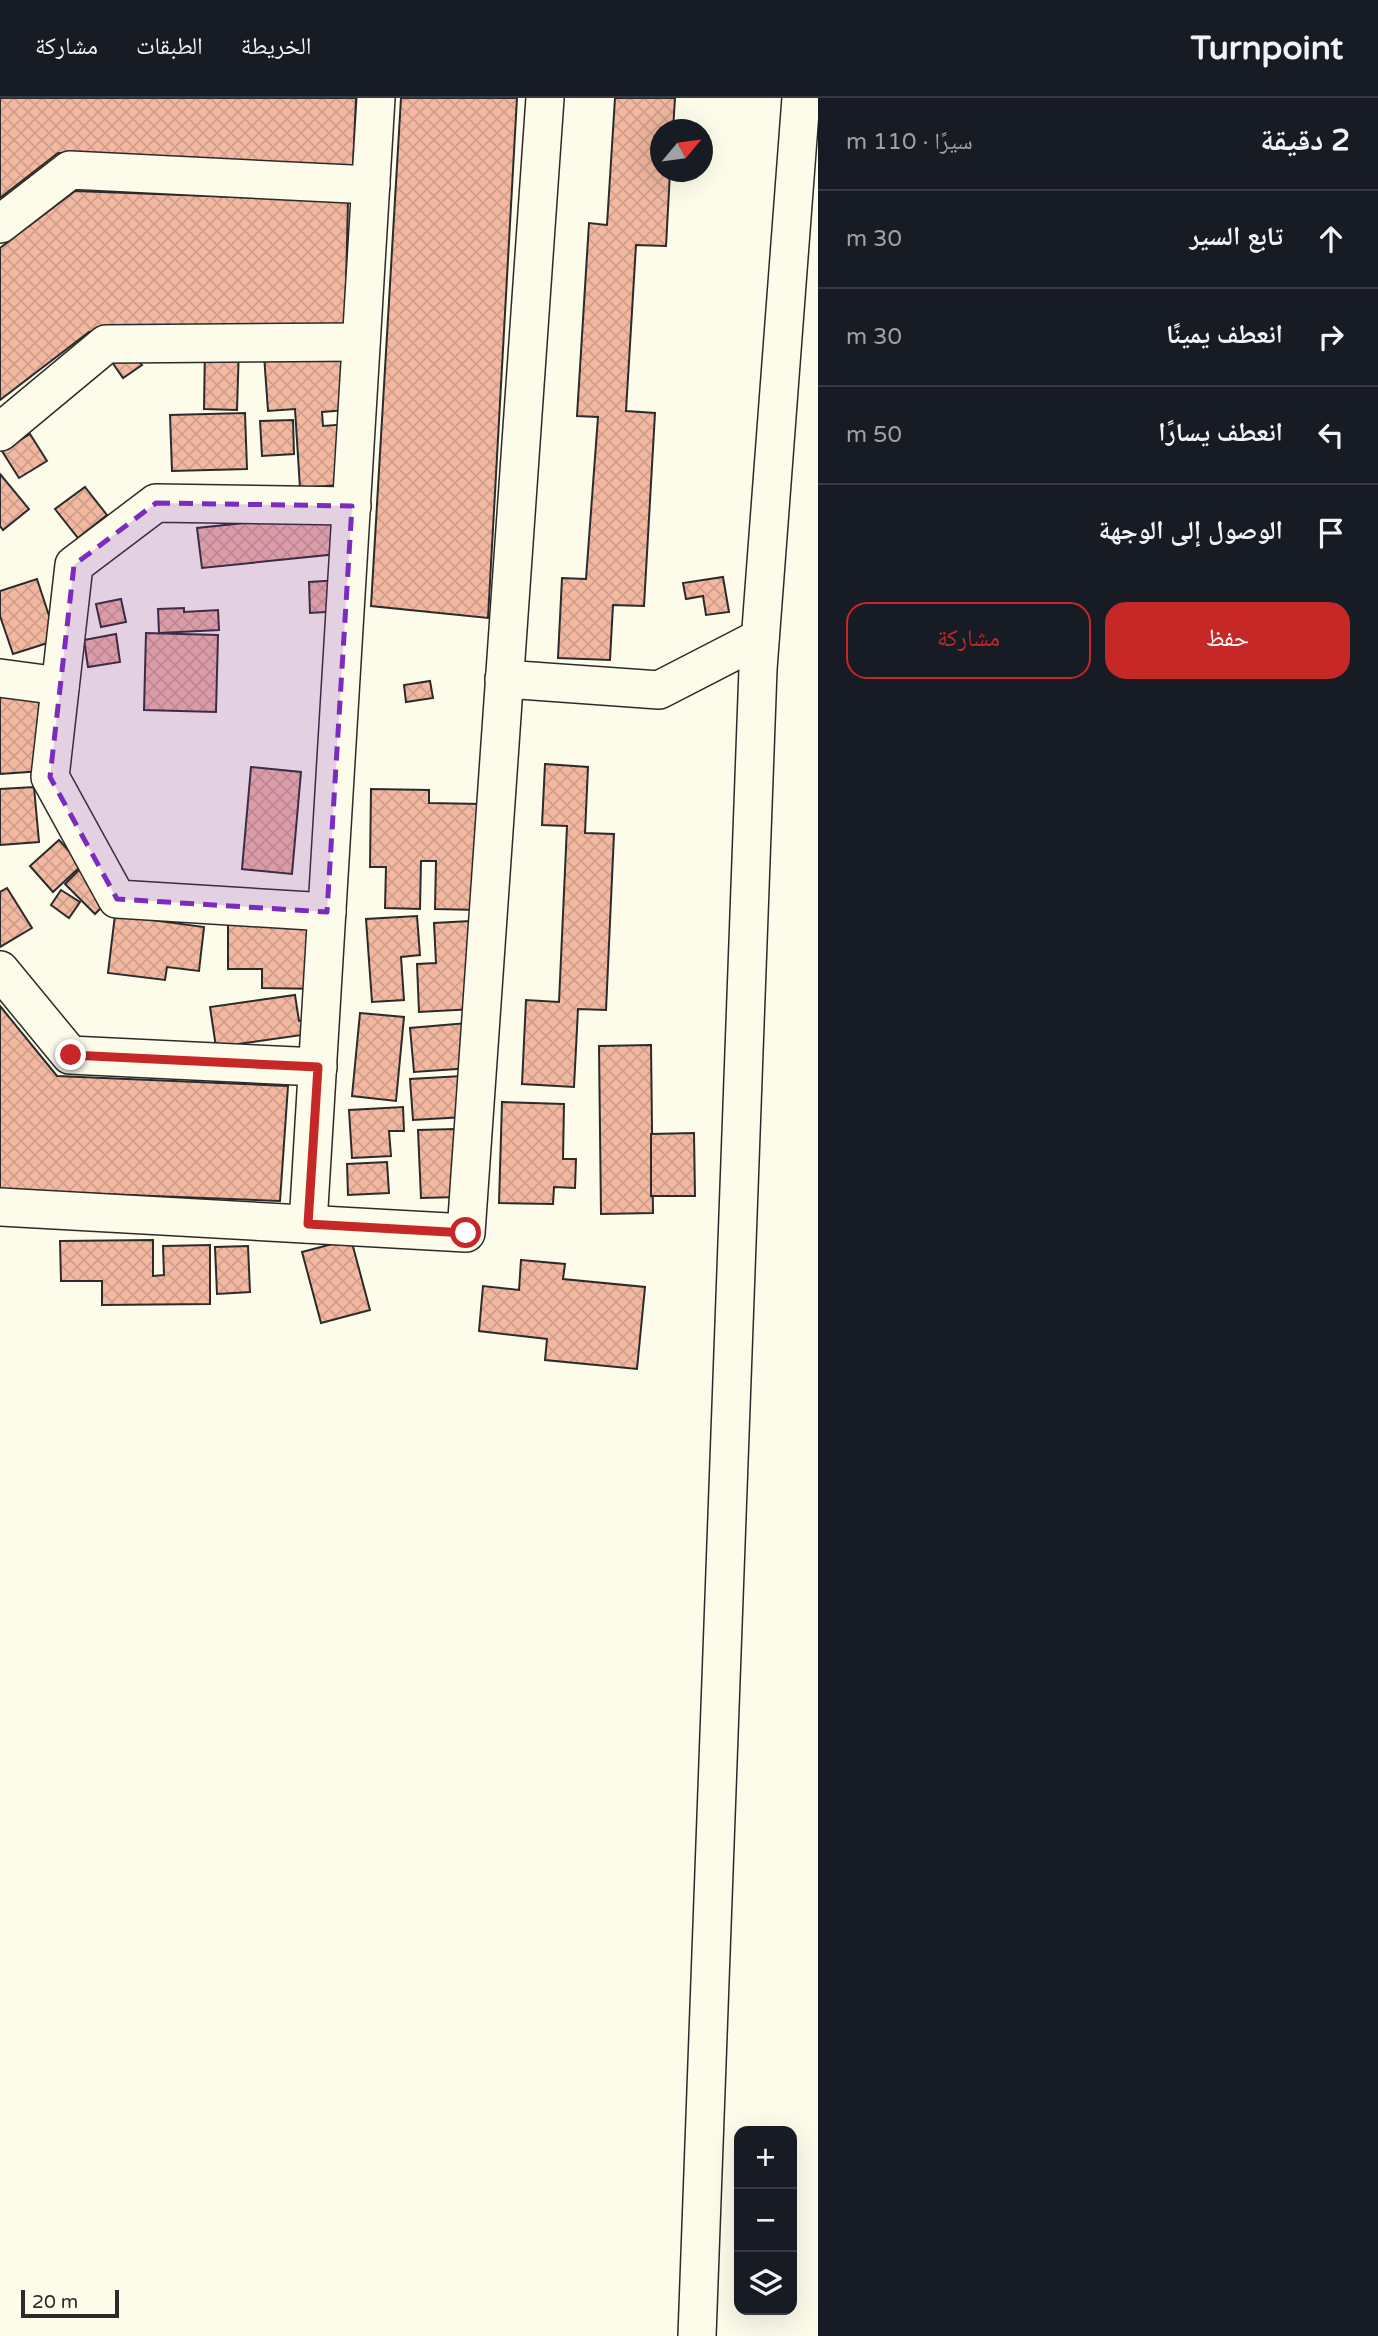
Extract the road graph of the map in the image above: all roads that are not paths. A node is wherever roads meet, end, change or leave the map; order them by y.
1 (376, 98) edge
2 (545, 98) edge
3 (802, 98) edge
4 (371, 185) junction
5 (0, 224) edge
6 (361, 342) junction
7 (0, 432) edge
8 (352, 506) junction
9 (761, 638) junction
10 (0, 678) edge
11 (504, 679) junction
12 (60, 686) junction
13 (327, 912) junction
14 (0, 970) edge
15 (318, 1067) junction
16 (0, 1207) edge
17 (308, 1224) junction
18 (697, 2336) edge

1 - 4 street
2 - 11 street
3 - 9 street
4 - 5 street
4 - 6 street
6 - 7 street
6 - 8 street
8 - 12 street
8 - 13 street
9 - 11 street
9 - 18 street
10 - 12 street
11 - 17 street
12 - 13 street
13 - 15 street
14 - 15 street
15 - 17 street
16 - 17 street

